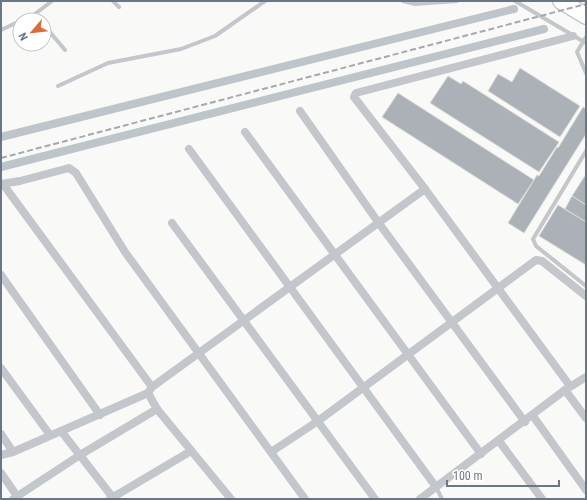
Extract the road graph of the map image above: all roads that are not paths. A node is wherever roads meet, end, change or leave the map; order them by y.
1 (52, 1) edge
2 (113, 1) edge
3 (265, 1) edge
4 (403, 1) edge
5 (457, 1) edge
6 (516, 1) edge
7 (561, 1) edge
8 (119, 8) dead end
9 (38, 12) edge
10 (586, 16) edge
11 (12, 25) edge
12 (1, 30) edge
13 (52, 35) edge
14 (573, 36) junction
15 (586, 37) edge
16 (584, 42) edge
17 (65, 50) dead end
18 (586, 72) edge
19 (58, 86) dead end
20 (300, 111) dead end
21 (244, 132) dead end
22 (189, 149) dead end
23 (586, 151) edge
24 (2, 184) edge
25 (425, 189) junction
26 (378, 222) junction
27 (172, 223) dead end
28 (334, 254) junction
29 (1, 275) edge
30 (290, 286) junction
31 (498, 286) junction
32 (586, 286) edge
33 (586, 296) edge
34 (243, 320) junction
35 (450, 321) junction
36 (199, 353) junction
37 (407, 354) junction
38 (1, 368) edge
39 (586, 377) edge
40 (364, 387) junction
41 (568, 388) junction
42 (150, 390) junction
43 (157, 409) junction
44 (100, 415) junction
45 (533, 416) junction
46 (586, 418) edge
47 (318, 421) junction
48 (525, 422) junction
49 (61, 430) junction
50 (1, 434) edge
51 (50, 435) junction
52 (500, 441) junction
53 (191, 451) junction
54 (13, 452) junction
55 (271, 452) junction
56 (481, 454) junction
57 (1, 455) edge
58 (80, 455) junction
59 (1, 473) edge
60 (436, 487) junction
61 (586, 490) edge
62 (15, 498) edge
63 (112, 498) edge
64 (231, 499) edge
65 (305, 499) edge
66 (376, 499) edge
67 (420, 499) edge
68 (442, 499) edge
69 (542, 499) edge

1 - 9 lane
2 - 8 lane
3 - 19 lane
4 - 5 lane
6 - 14 lane
7 - 10 highway
11 - 12 lane
13 - 17 lane
14 - 16 lane
14 - 25 street
15 - 16 lane
16 - 18 lane
20 - 26 street
21 - 28 street
22 - 30 street
23 - 32 lane
24 - 36 street
24 - 42 street
25 - 26 street
25 - 31 street
26 - 28 street
26 - 35 street
27 - 34 street
28 - 30 street
28 - 37 street
29 - 44 street
30 - 34 street
30 - 40 street
31 - 33 street
31 - 35 street
31 - 41 street
34 - 36 street
34 - 47 street
35 - 37 street
35 - 48 street
36 - 42 street
36 - 55 street
37 - 40 street
37 - 56 street
38 - 51 street
39 - 41 street
40 - 47 street
40 - 60 street
41 - 45 street
41 - 46 street
42 - 43 street
42 - 44 street
43 - 53 street
43 - 58 street
44 - 49 street
45 - 48 street
45 - 61 street
47 - 55 street
47 - 66 street
48 - 52 street
49 - 51 street
49 - 58 street
50 - 54 street
51 - 54 street
52 - 56 street
52 - 69 street
53 - 63 street
53 - 64 street
54 - 57 street
55 - 65 street
56 - 60 street
58 - 62 street
58 - 63 street
59 - 62 street
60 - 67 street
60 - 68 lane

